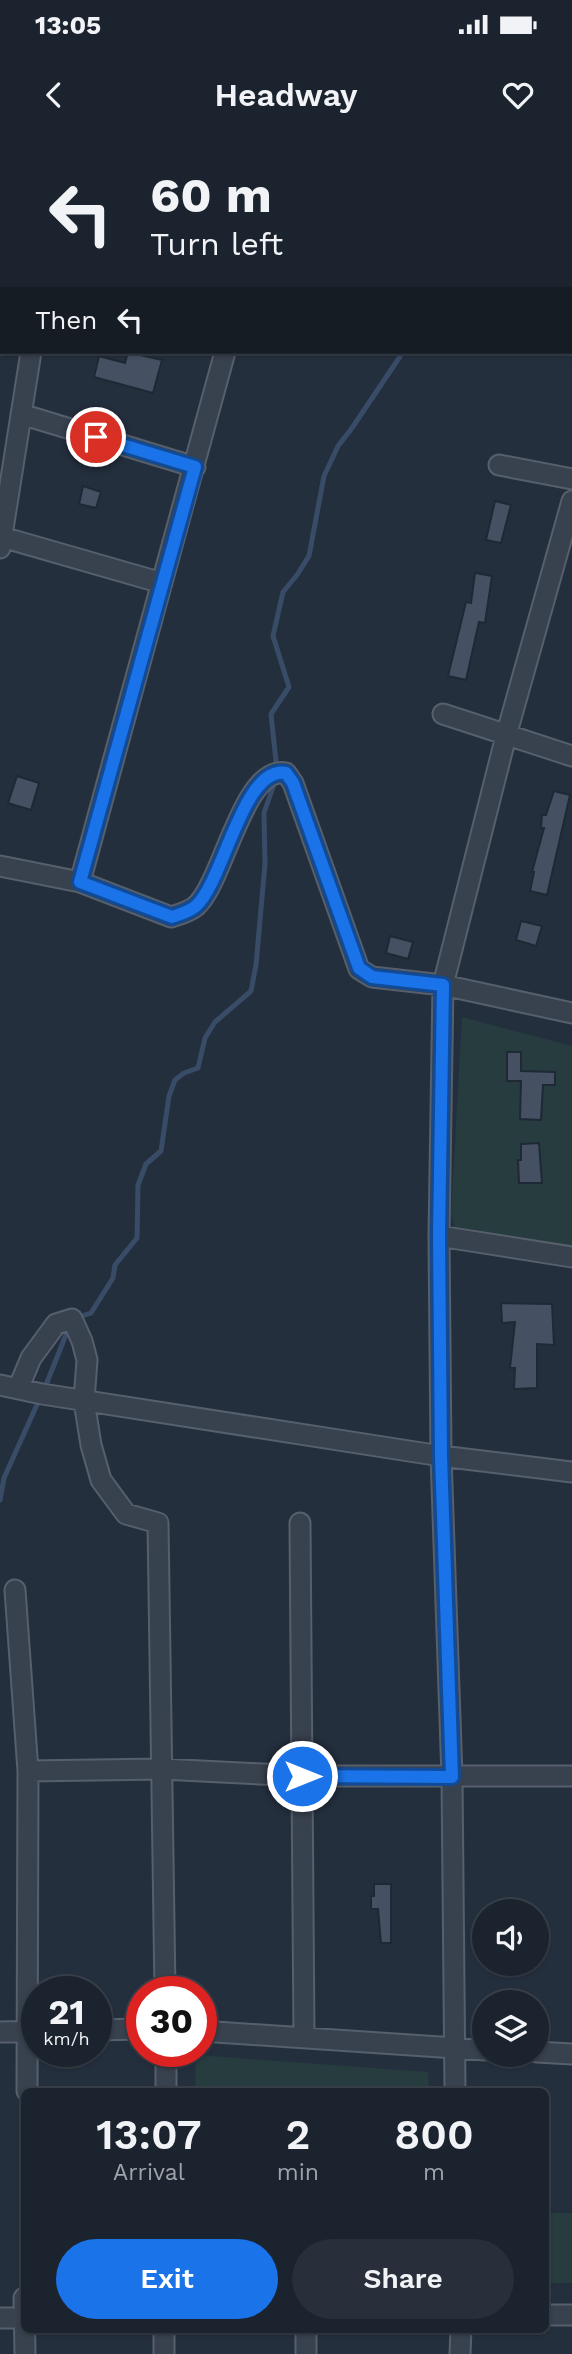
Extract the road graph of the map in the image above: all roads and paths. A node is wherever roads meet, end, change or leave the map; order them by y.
1 (31, 354) edge
2 (224, 354) edge
3 (21, 414) junction
4 (499, 465) dead end
5 (195, 467) junction
6 (572, 479) edge
7 (572, 501) edge
8 (1, 542) edge
9 (162, 583) junction
10 (443, 714) dead end
11 (506, 736) junction
12 (572, 756) edge
13 (0, 866) edge
14 (80, 882) junction
15 (443, 985) junction
16 (572, 1013) edge
17 (439, 1236) junction
18 (572, 1257) edge
19 (9, 1387) edge
20 (84, 1401) junction
21 (441, 1456) junction
22 (572, 1472) edge
23 (300, 1523) dead end
24 (15, 1590) dead end
25 (162, 1769) junction
26 (28, 1771) junction
27 (302, 1776) junction
28 (572, 1776) edge
29 (452, 1777) junction
30 (31, 1976) edge
31 (165, 1976) edge
32 (21, 2031) edge
33 (0, 2032) edge
34 (217, 2032) edge
35 (304, 2037) junction
36 (453, 2048) junction
37 (472, 2049) edge
38 (549, 2053) edge
39 (572, 2054) edge
40 (29, 2067) edge
41 (166, 2067) edge
42 (27, 2088) edge
43 (166, 2088) edge
44 (455, 2088) edge
45 (549, 2315) edge
46 (572, 2315) edge
47 (0, 2318) edge
48 (21, 2318) edge
49 (24, 2333) edge
50 (164, 2333) edge
51 (306, 2333) edge
52 (461, 2333) edge
53 (24, 2354) edge
54 (164, 2354) edge
55 (306, 2354) edge
56 (460, 2354) edge

1 - 3 street
2 - 5 street
3 - 5 street
3 - 8 street
4 - 6 street
5 - 9 street
7 - 11 street
8 - 9 street
9 - 14 street
10 - 11 street
11 - 12 street
11 - 15 street
13 - 14 street
14 - 15 street
15 - 16 street
15 - 17 street
17 - 18 street
17 - 21 street
19 - 20 street
19 - 20 street
20 - 21 street
20 - 25 street
21 - 22 street
21 - 29 street
23 - 27 street
24 - 26 street
25 - 26 street
25 - 27 street
25 - 31 street
26 - 30 street
27 - 29 street
27 - 35 street
28 - 29 street
29 - 36 street
32 - 33 street
34 - 35 street
35 - 36 street
36 - 37 street
36 - 44 street
38 - 39 street
40 - 42 street
41 - 43 street
45 - 46 street
47 - 48 street
49 - 53 street
50 - 54 street
51 - 55 street
52 - 56 street

